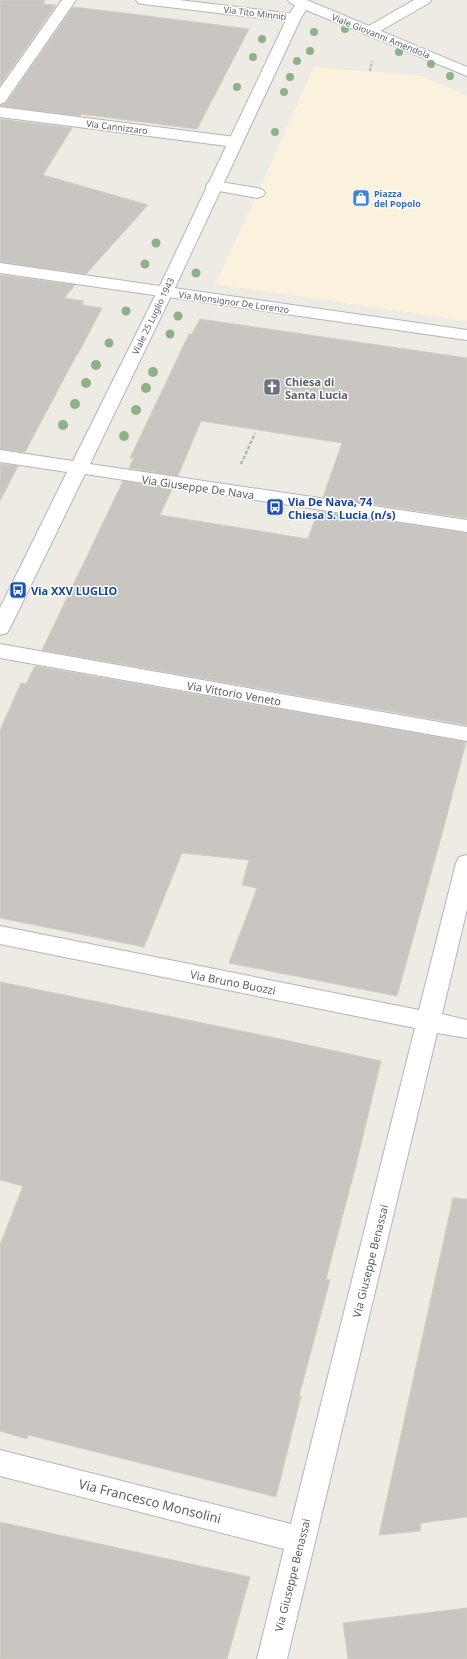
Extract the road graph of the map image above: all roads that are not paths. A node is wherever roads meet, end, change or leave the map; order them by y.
1 (69, 0) edge
2 (144, 0) edge
3 (424, 0) edge
4 (299, 2) edge
5 (294, 18) junction
6 (370, 31) junction
7 (467, 72) edge
8 (0, 99) edge
9 (0, 112) edge
10 (235, 142) junction
11 (214, 186) junction
12 (257, 193) dead end
13 (0, 268) edge
14 (165, 292) junction
15 (467, 335) edge
16 (0, 456) edge
17 (78, 469) junction
18 (467, 526) edge
19 (0, 628) edge
20 (0, 651) edge
21 (467, 734) edge
22 (467, 863) edge
23 (0, 935) edge
24 (429, 1021) junction
25 (467, 1029) edge
26 (0, 1463) edge
27 (301, 1540) junction
28 (272, 1659) edge

1 - 8 street
2 - 5 street, Via Tito Minniti
3 - 6 street
4 - 5 street, Viale 25 Luglio 1943
4 - 6 street, Viale Giovanni Amendola
5 - 10 street, Viale 25 Luglio 1943
6 - 7 street, Viale Giovanni Amendola
9 - 10 street, Via Cannizzaro
10 - 11 street, Viale 25 Luglio 1943
11 - 12 street
11 - 14 street, Viale 25 Luglio 1943
13 - 14 street, Via Monsignor De Lorenzo
14 - 15 street, Via Monsignor De Lorenzo
14 - 17 street, Viale 25 Luglio 1943
16 - 17 street, Via Giuseppe De Nava
17 - 18 street, Via Giuseppe De Nava
17 - 19 street, Viale 25 Luglio 1943
20 - 21 street, Via Vittorio Veneto
22 - 24 street, Via Giuseppe Benassai
23 - 24 street, Via Bruno Buozzi
24 - 25 street, Via Bruno Buozzi
24 - 27 street, Via Giuseppe Benassai
26 - 27 street, Via Francesco Monsolini
27 - 28 street, Via Giuseppe Benassai

